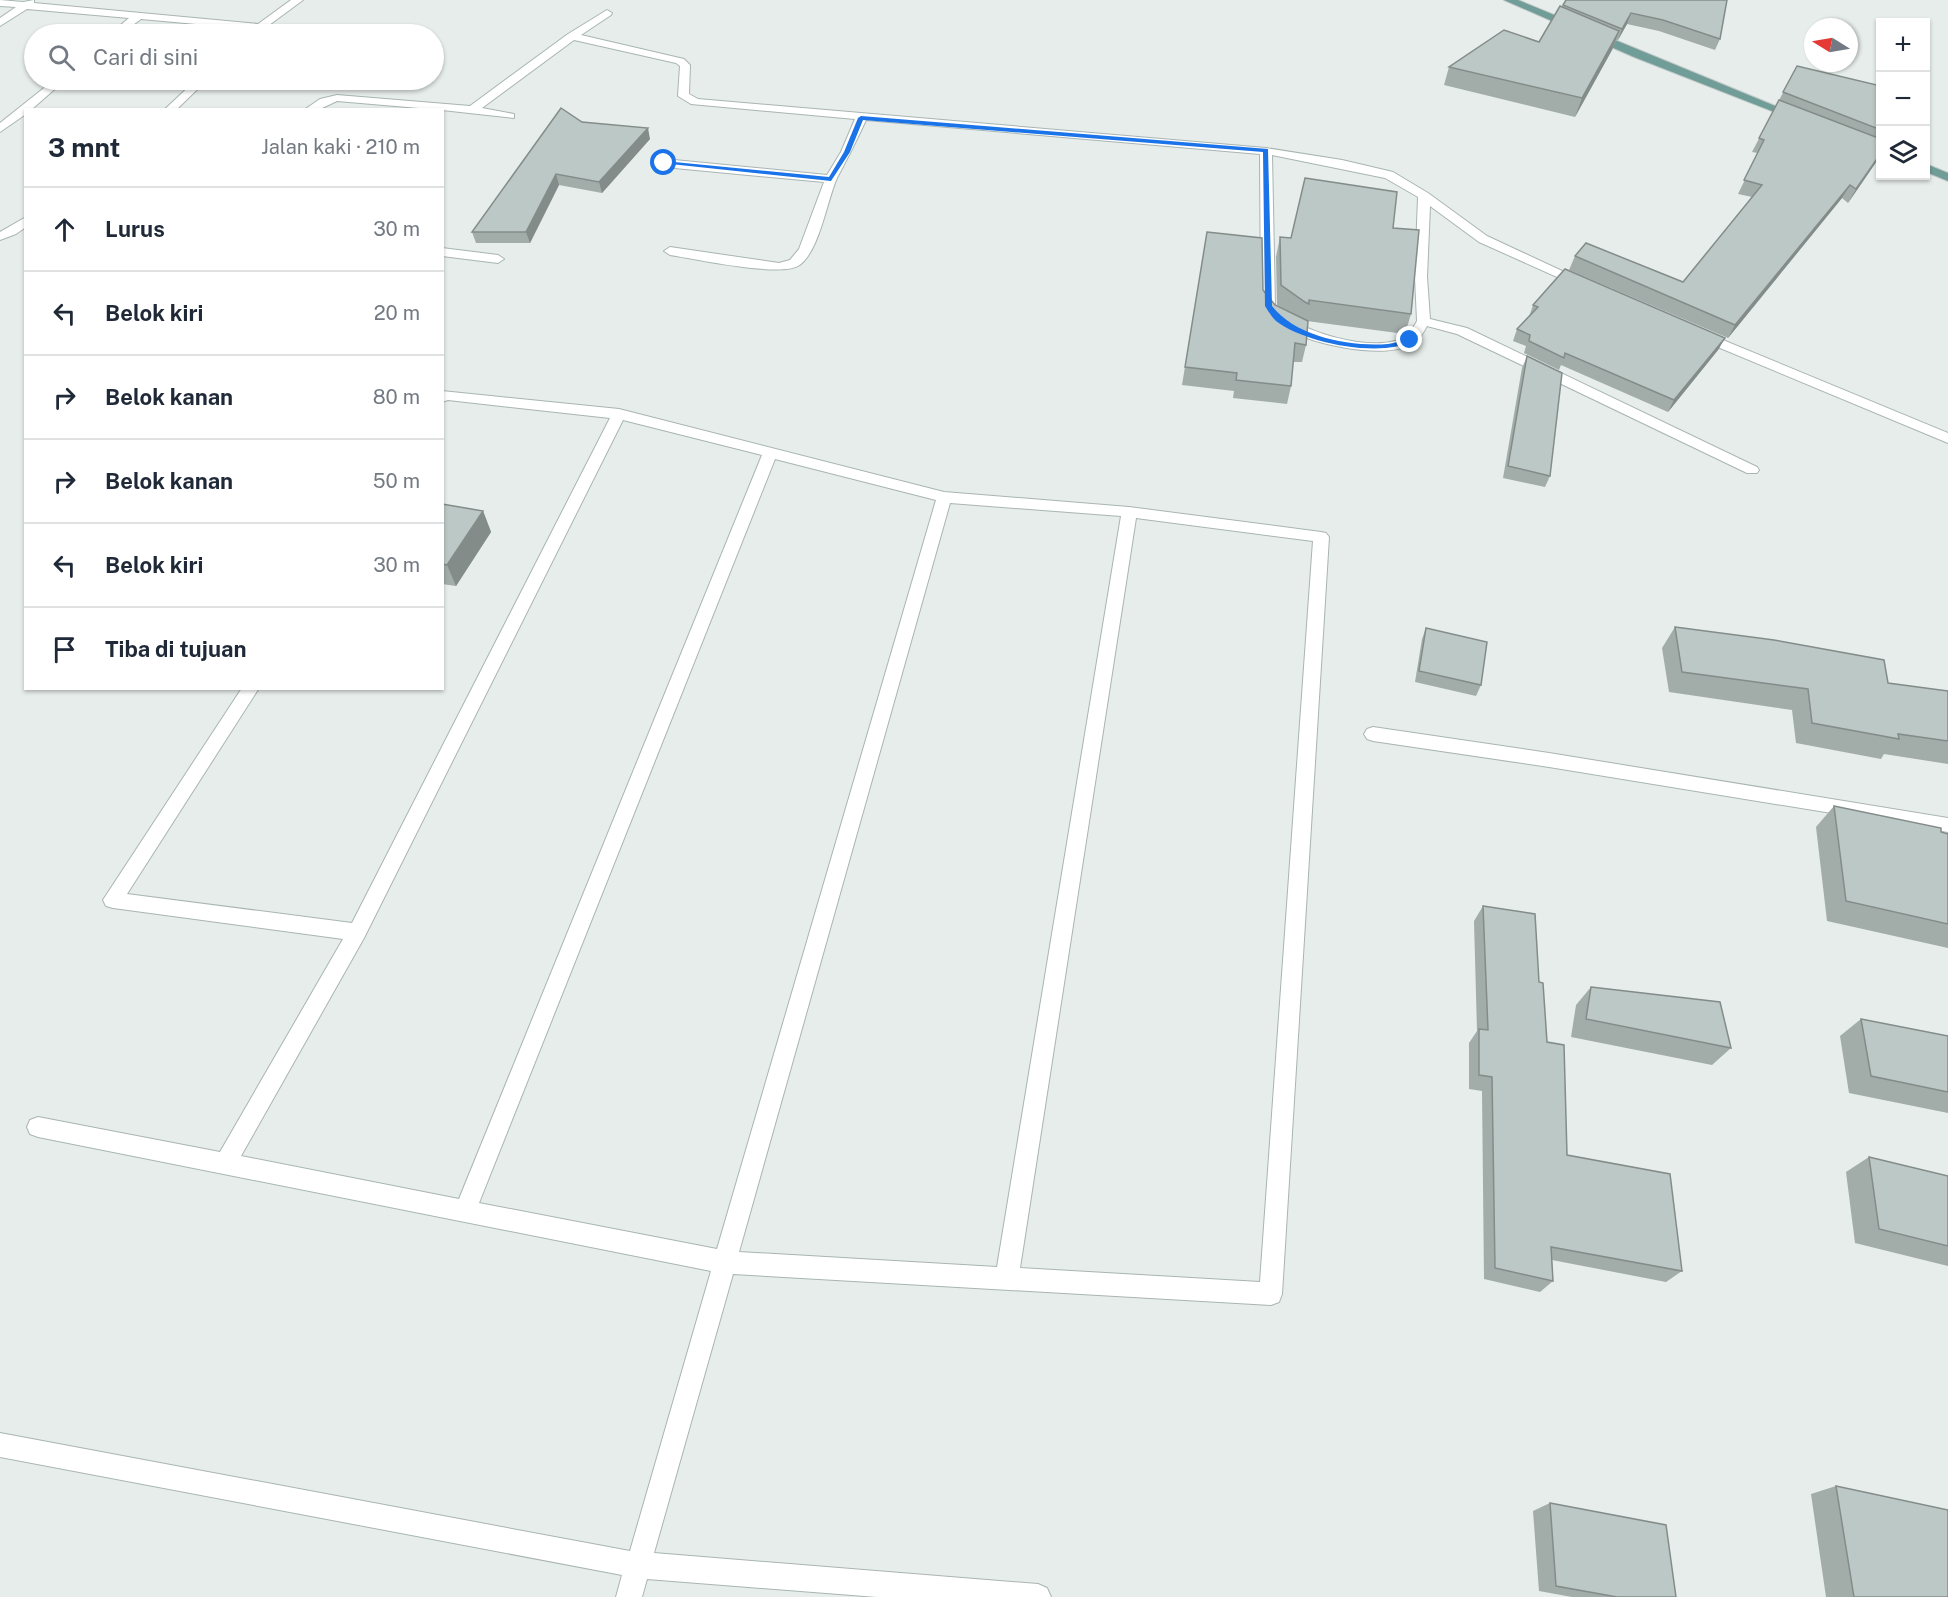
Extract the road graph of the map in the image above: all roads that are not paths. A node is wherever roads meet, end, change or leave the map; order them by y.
1 (298, 0) edge
2 (1509, 0) edge
3 (0, 3) edge
4 (30, 3) edge
5 (607, 13) dead end
6 (138, 16) junction
7 (0, 23) edge
8 (128, 24) edge
9 (227, 24) edge
10 (264, 24) edge
11 (572, 36) junction
12 (48, 90) edge
13 (190, 90) edge
14 (26, 108) edge
15 (171, 108) edge
16 (312, 108) edge
17 (24, 109) edge
18 (472, 110) junction
19 (510, 116) dead end
20 (861, 118) junction
21 (1803, 120) edge
22 (0, 129) edge
23 (1266, 151) junction
24 (664, 163) dead end
25 (1930, 170) edge
26 (1948, 177) edge
27 (831, 179) junction
28 (1424, 196) junction
29 (24, 222) edge
30 (0, 236) edge
31 (669, 251) dead end
32 (444, 252) edge
33 (498, 259) dead end
34 (1592, 287) edge
35 (1424, 321) junction
36 (1689, 330) edge
37 (444, 395) edge
38 (619, 414) junction
39 (1948, 438) edge
40 (770, 453) junction
41 (1752, 470) dead end
42 (944, 497) junction
43 (1130, 512) junction
44 (250, 690) edge
45 (1372, 734) dead end
46 (1948, 825) edge
47 (357, 932) junction
48 (38, 1127) dead end
49 (225, 1164) junction
50 (465, 1211) junction
51 (725, 1262) junction
52 (1007, 1278) junction
53 (0, 1445) edge
54 (638, 1565) junction
55 (629, 1597) edge
56 (1038, 1597) edge

1 - 10 street
2 - 21 main road
3 - 4 street
4 - 6 street
4 - 7 street
5 - 11 street
6 - 8 street
6 - 9 street
11 - 18 street
11 - 20 street
12 - 14 street
13 - 15 street
16 - 18 street
17 - 22 street
18 - 19 street
20 - 23 street
20 - 27 street
23 - 28 street
23 - 35 street
24 - 27 street
25 - 26 main road
27 - 31 street
28 - 34 street
28 - 35 street
29 - 30 street
32 - 33 street
35 - 41 street
36 - 39 street
37 - 38 street
38 - 40 street
38 - 47 street
40 - 42 street
40 - 50 street
42 - 43 street
42 - 51 street
43 - 52 street
43 - 52 street
44 - 47 street
45 - 46 street
47 - 49 street
48 - 49 street
49 - 50 street
50 - 51 street
51 - 52 street
51 - 54 street
53 - 54 street
54 - 55 street
54 - 56 street

